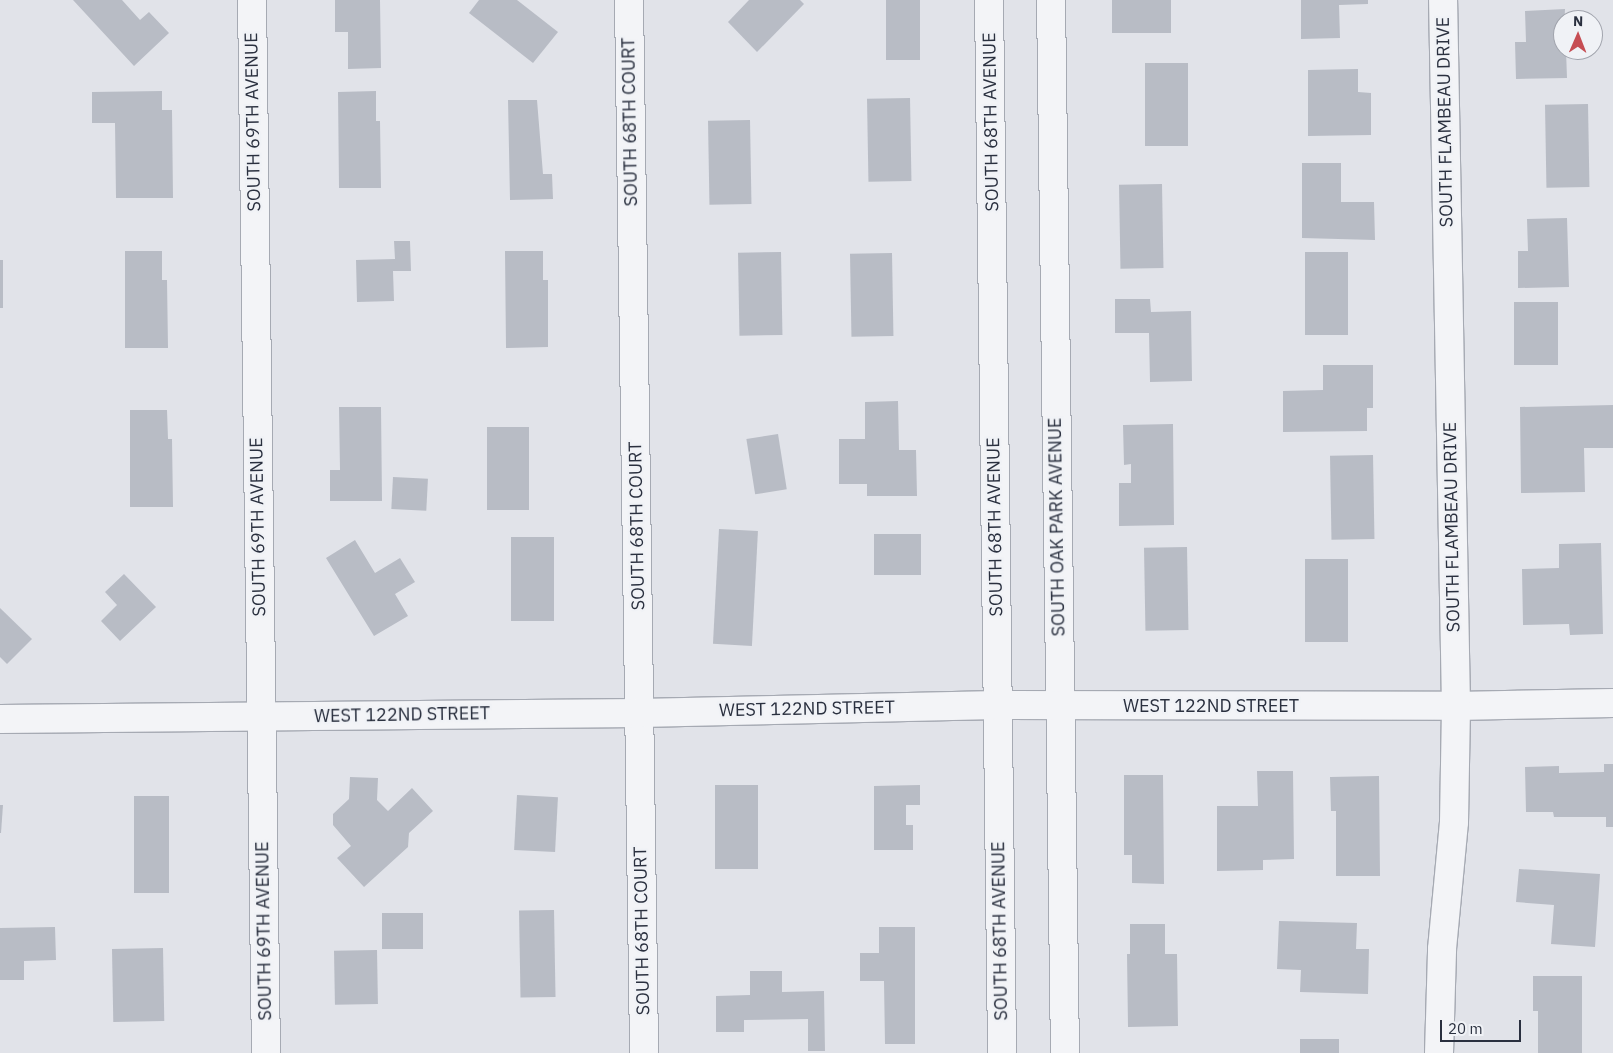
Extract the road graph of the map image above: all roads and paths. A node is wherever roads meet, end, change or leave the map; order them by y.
1 (252, 0) edge
2 (629, 0) edge
3 (989, 0) edge
4 (1051, 0) edge
5 (1443, 0) edge
6 (1613, 703) edge
7 (997, 705) junction
8 (1059, 705) junction
9 (1456, 706) junction
10 (640, 713) junction
11 (261, 717) junction
12 (0, 719) edge
13 (266, 1053) edge
14 (644, 1053) edge
15 (1002, 1053) edge
16 (1065, 1053) edge
17 (1439, 1053) edge

1 - 11 street, SOUTH 69TH AVENUE
2 - 10 street, SOUTH 68TH COURT
3 - 7 street, SOUTH 68TH AVENUE
4 - 8 street, SOUTH OAK PARK AVENUE
5 - 9 street, SOUTH FLAMBEAU DRIVE
6 - 9 street, WEST 122ND STREET
7 - 8 street, WEST 122ND STREET
7 - 10 street, WEST 122ND STREET
7 - 15 street, SOUTH 68TH AVENUE
8 - 9 street, WEST 122ND STREET
8 - 16 street, SOUTH OAK PARK AVENUE
9 - 17 street, SOUTH FLAMBEAU DRIVE
10 - 11 street, WEST 122ND STREET
10 - 14 street, SOUTH 68TH COURT
11 - 12 street, WEST 122ND STREET
11 - 13 street, SOUTH 69TH AVENUE

